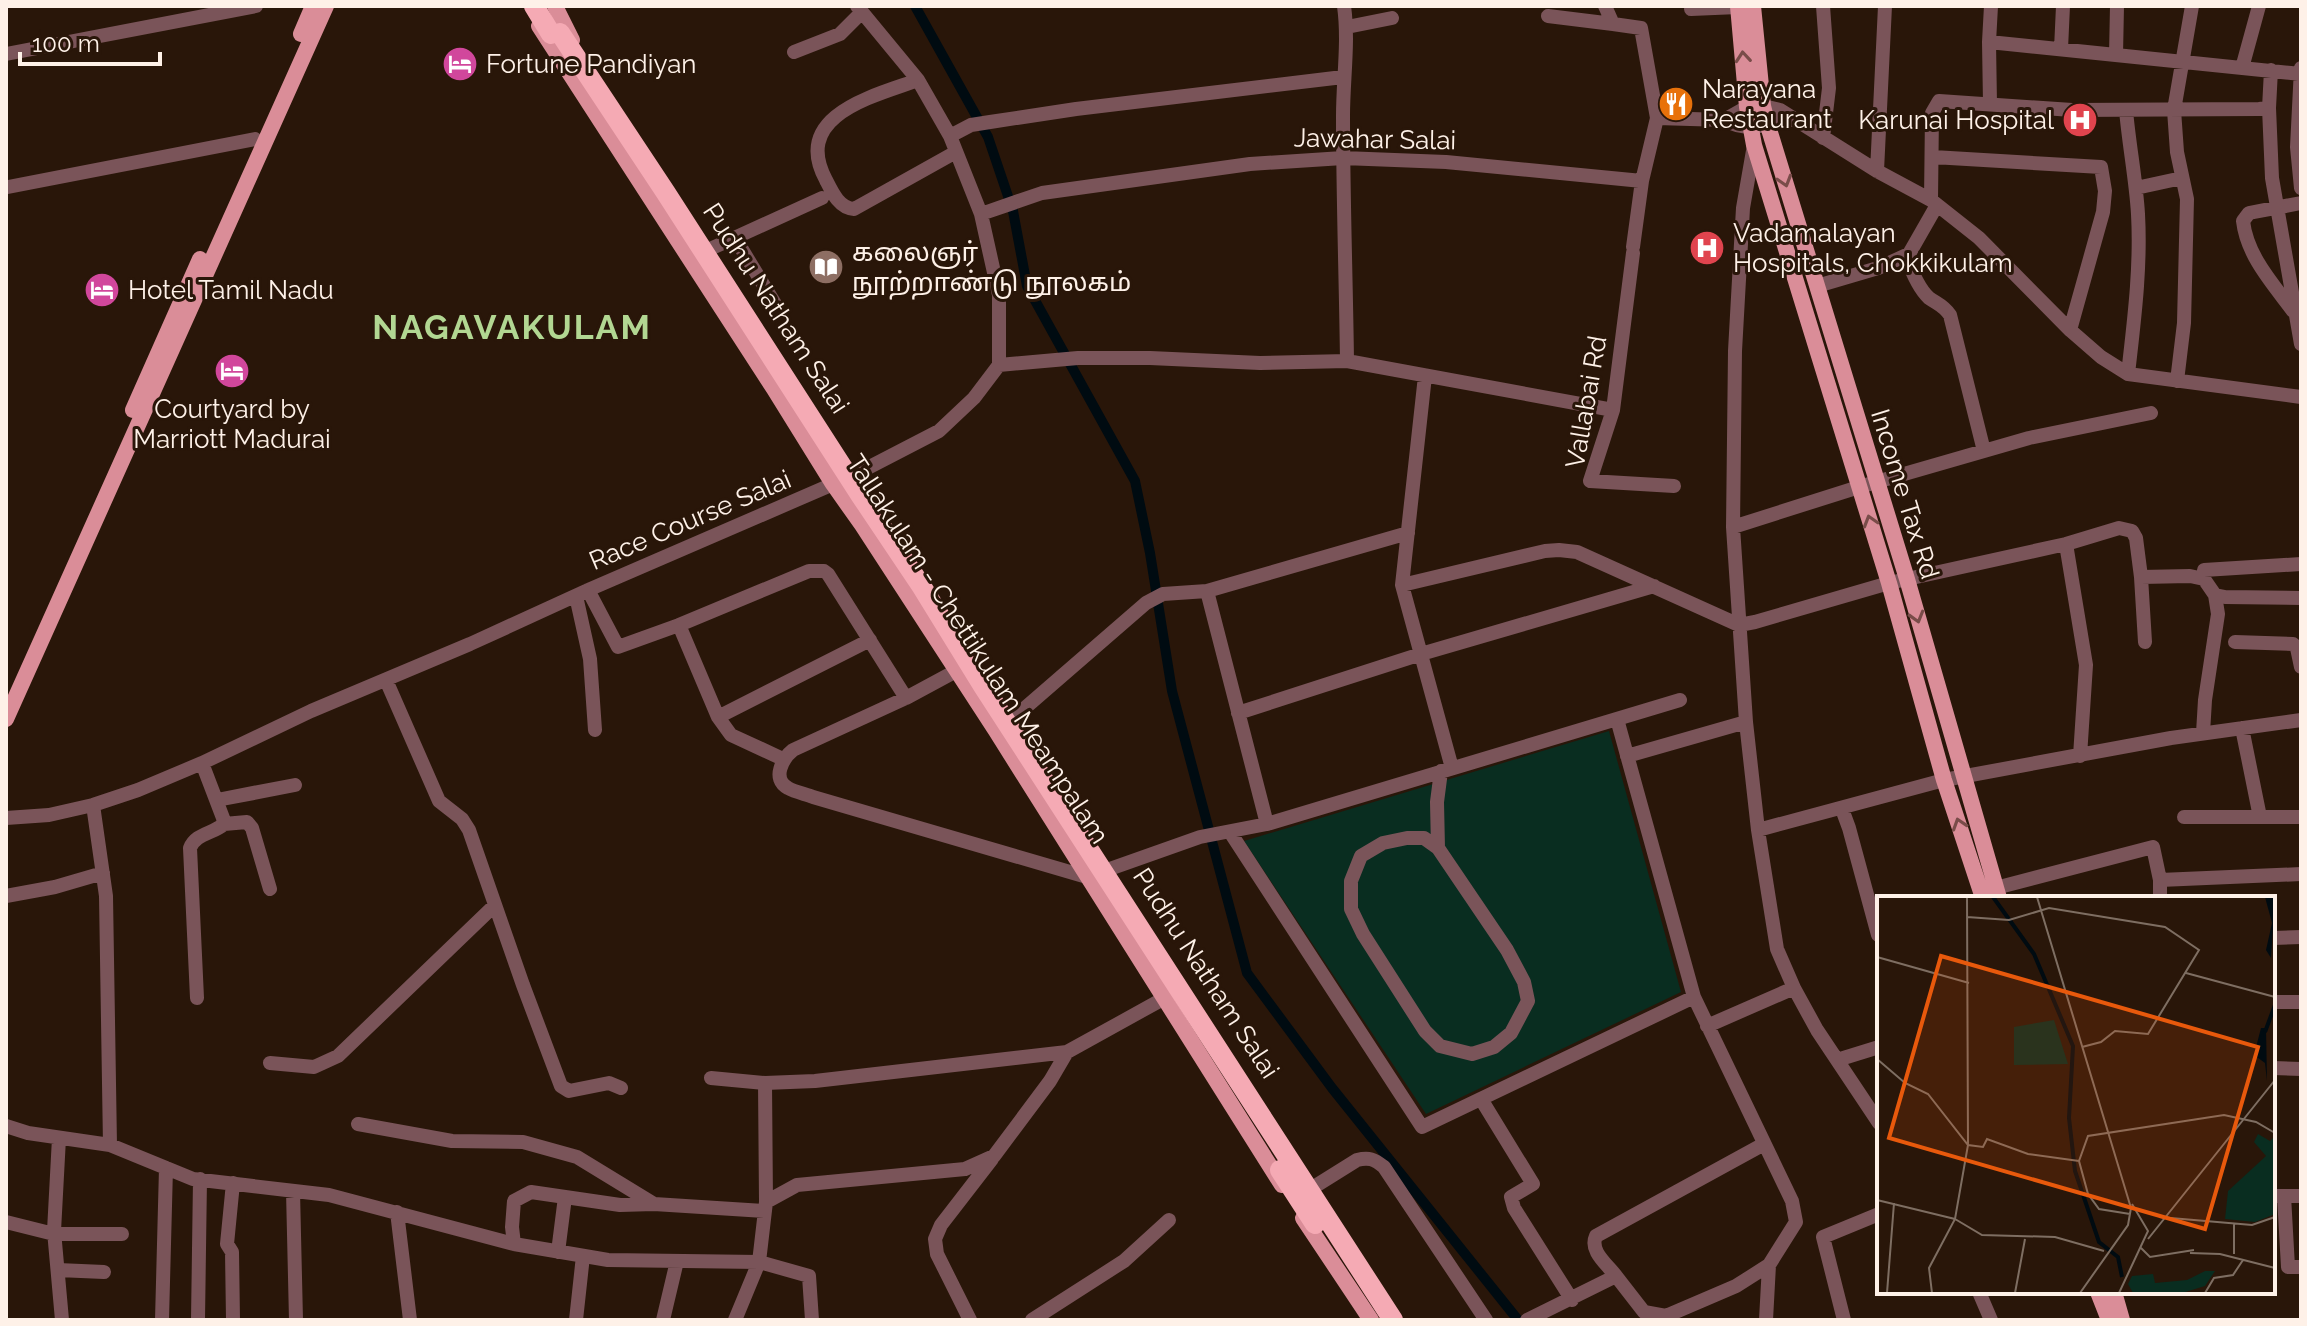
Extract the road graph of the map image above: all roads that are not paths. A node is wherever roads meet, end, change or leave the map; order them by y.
1 (256, 6) edge
2 (313, 6) edge
3 (326, 6) edge
4 (531, 6) edge
5 (545, 6) edge
6 (555, 6) edge
7 (1344, 6) edge
8 (1605, 6) edge
9 (1738, 6) edge
10 (1753, 6) edge
11 (1823, 6) edge
12 (1885, 6) edge
13 (1991, 6) edge
14 (2063, 6) edge
15 (2117, 6) edge
16 (2192, 6) edge
17 (2259, 6) edge
18 (860, 9) edge
19 (1691, 9) dead end
20 (1548, 16) dead end
21 (1392, 18) dead end
22 (1613, 24) junction
23 (1347, 27) junction
24 (1989, 42) junction
25 (2061, 49) junction
26 (794, 52) dead end
27 (6, 54) edge
28 (2116, 55) junction
29 (2181, 61) junction
30 (2242, 68) junction
31 (2271, 70) junction
32 (2301, 72) edge
33 (1343, 77) junction
34 (918, 80) junction
35 (1990, 104) junction
36 (1755, 107) junction
37 (2269, 108) junction
38 (2126, 110) junction
39 (2174, 110) junction
40 (1657, 118) junction
41 (1796, 119) junction
42 (1724, 120) junction
43 (1768, 126) junction
44 (950, 136) junction
45 (1752, 137) junction
46 (1823, 138) junction
47 (255, 139) junction
48 (956, 152) junction
49 (1933, 157) junction
50 (1343, 158) junction
51 (1877, 171) junction
52 (2182, 178) junction
53 (1642, 181) junction
54 (8, 187) dead end
55 (2136, 188) junction
56 (2301, 188) edge
57 (822, 198) dead end
58 (1934, 202) junction
59 (2301, 203) edge
60 (2277, 206) junction
61 (981, 214) junction
62 (735, 238) junction
63 (710, 249) junction
64 (1906, 256) junction
65 (1817, 286) junction
66 (775, 304) dead end
67 (2296, 314) junction
68 (2070, 330) junction
69 (2301, 344) edge
70 (1347, 361) junction
71 (999, 365) junction
72 (2128, 374) junction
73 (1425, 376) junction
74 (2177, 381) junction
75 (2301, 397) edge
76 (1613, 410) junction
77 (2151, 413) dead end
78 (133, 424) junction
79 (1984, 451) junction
80 (854, 475) junction
81 (833, 484) junction
82 (1867, 484) junction
83 (1674, 486) dead end
84 (1733, 527) junction
85 (1408, 533) junction
86 (2066, 544) junction
87 (2301, 564) edge
88 (2141, 577) junction
89 (1907, 579) junction
90 (2204, 579) junction
91 (1889, 583) junction
92 (1402, 585) junction
93 (1654, 586) junction
94 (1207, 591) junction
95 (582, 593) junction
96 (2215, 595) junction
97 (2301, 598) edge
98 (679, 625) junction
99 (1739, 625) junction
100 (870, 640) junction
101 (2145, 642) dead end
102 (2235, 642) dead end
103 (1421, 654) junction
104 (2301, 667) edge
105 (956, 671) junction
106 (386, 680) junction
107 (6, 692) edge
108 (906, 698) junction
109 (1680, 700) dead end
110 (1238, 713) junction
111 (718, 717) junction
112 (6, 719) edge
113 (1014, 719) junction
114 (1617, 719) junction
115 (2301, 720) edge
116 (1746, 722) junction
117 (2242, 728) junction
118 (595, 730) dead end
119 (996, 731) junction
120 (2203, 733) junction
121 (1627, 756) junction
122 (2080, 756) junction
123 (783, 759) junction
124 (202, 763) junction
125 (1447, 769) junction
126 (1962, 777) junction
127 (1944, 780) junction
128 (295, 785) dead end
129 (217, 800) junction
130 (93, 805) junction
131 (1842, 809) junction
132 (2184, 817) dead end
133 (2260, 817) junction
134 (2301, 817) edge
135 (6, 818) edge
136 (224, 824) junction
137 (1267, 824) junction
138 (1758, 830) junction
139 (1223, 832) junction
140 (1438, 848) junction
141 (1110, 870) junction
142 (103, 873) junction
143 (2301, 874) edge
144 (1087, 877) junction
145 (2160, 880) junction
146 (270, 889) dead end
147 (1990, 894) edge
148 (6, 896) edge
149 (2160, 896) edge
150 (495, 905) junction
151 (1877, 932) edge
152 (2301, 937) edge
153 (2275, 938) edge
154 (1186, 985) junction
155 (1794, 988) junction
156 (1694, 997) junction
157 (197, 998) dead end
158 (1163, 999) junction
159 (2275, 1002) edge
160 (2301, 1002) edge
161 (1707, 1026) junction
162 (1877, 1048) edge
163 (1067, 1052) junction
164 (1837, 1060) junction
165 (270, 1063) dead end
166 (2275, 1068) edge
167 (2301, 1069) edge
168 (711, 1078) dead end
169 (765, 1083) junction
170 (621, 1088) dead end
171 (1481, 1099) junction
172 (1877, 1120) edge
173 (358, 1124) dead end
174 (6, 1126) edge
175 (59, 1138) junction
176 (1764, 1144) junction
177 (110, 1145) junction
178 (994, 1156) junction
179 (166, 1168) junction
180 (200, 1179) junction
181 (233, 1183) junction
182 (1315, 1186) junction
183 (293, 1191) junction
184 (2278, 1196) edge
185 (2301, 1196) edge
186 (565, 1197) junction
187 (1292, 1201) junction
188 (654, 1204) junction
189 (765, 1207) junction
190 (397, 1212) junction
191 (1877, 1215) edge
192 (1169, 1220) dead end
193 (6, 1222) edge
194 (54, 1234) junction
195 (122, 1234) dead end
196 (514, 1244) junction
197 (558, 1252) junction
198 (583, 1256) junction
199 (677, 1261) junction
200 (759, 1262) junction
201 (1769, 1265) junction
202 (2301, 1267) edge
203 (58, 1270) junction
204 (104, 1272) dead end
205 (1616, 1276) junction
206 (1980, 1294) edge
207 (2099, 1294) edge
208 (2115, 1294) edge
209 (1572, 1300) junction
210 (1552, 1315) edge
211 (62, 1320) edge
212 (162, 1320) edge
213 (198, 1320) edge
214 (233, 1320) edge
215 (296, 1320) edge
216 (410, 1320) edge
217 (576, 1320) edge
218 (663, 1320) edge
219 (735, 1320) edge
220 (812, 1320) edge
221 (970, 1320) edge
222 (1032, 1320) edge
223 (1371, 1320) edge
224 (1379, 1320) edge
225 (1393, 1320) edge
226 (1401, 1320) edge
227 (1486, 1320) edge
228 (1527, 1320) edge
229 (1766, 1320) edge
230 (1844, 1320) edge
231 (1991, 1320) edge
232 (2109, 1320) edge
233 (2122, 1320) edge

1 - 27 street
2 - 47 main road
3 - 78 main road
4 - 81 main road, Pudhu Natham Salai
4 - 224 highway, Tallakulam - Chettikulam Meampalam, bridge
5 - 225 highway, Tallakulam - Chettikulam Meampalam, bridge
6 - 63 main road, Pudhu Natham Salai
7 - 23 street
8 - 22 street
9 - 19 street
36 -> 9 main road
10 - 36 main road
11 - 46 street
12 - 51 street
13 - 24 street
14 - 25 street
15 - 28 street
16 - 29 street
17 - 30 street
18 - 26 street
18 - 34 street
20 - 22 street
21 - 23 street
22 - 40 street
23 - 33 street
24 - 25 street
24 - 35 street
25 - 28 street
28 - 29 street
29 - 30 street
29 - 39 street
30 - 31 street
31 - 32 street
31 - 37 street
32 - 56 street
33 - 44 street
33 - 50 street
34 - 44 street
34 - 48 street
35 - 38 street
35 - 49 street
36 - 41 street
36 - 42 street
36 - 43 main road, Income Tax Rd
36 - 45 main road, Income Tax Rd
37 - 39 street
37 - 60 street
38 - 39 street
38 - 55 street
39 - 52 street
40 - 42 street
40 - 53 street
41 - 43 street
41 - 46 street
42 - 45 street
43 - 45 street
43 -> 65 main road, Income Tax Rd
44 - 48 street
45 - 82 main road, Income Tax Rd
45 - 84 street
46 - 51 street
47 - 54 street
47 - 78 main road
48 - 61 street
49 - 58 street
49 - 68 street
50 - 53 street, Jawahar Salai
50 - 61 street, Jawahar Salai
50 - 70 street
51 - 58 street
52 - 55 street
52 - 74 street
53 - 76 street, Vallabai Rd
55 - 72 street
57 - 62 street
58 - 64 street
58 - 68 street
59 - 60 street
60 - 67 street
60 - 67 street
61 - 71 street
62 - 63 street
62 - 66 street
63 - 80 main road, Pudhu Natham Salai
64 - 65 street
64 - 79 street
65 - 82 main road, Income Tax Rd
67 - 69 street
68 - 72 street
70 - 71 street
70 - 73 street
71 - 80 street, Race Course Salai
72 - 74 street
73 - 76 street
73 - 85 street
74 - 75 street
76 - 83 street, Vallabai Rd
77 - 79 street
78 - 107 main road
78 - 112 main road
79 - 82 street
80 - 81 street, Race Course Salai
80 - 113 main road, Pudhu Natham Salai
81 - 95 street, Race Course Salai
81 - 105 main road, Pudhu Natham Salai
82 - 84 street
82 - 89 main road, Income Tax Rd
91 -> 82 main road, Income Tax Rd
84 - 99 street
85 - 92 street
85 - 94 street
86 - 88 street
86 - 89 street
86 - 122 street
87 - 90 street
88 - 90 street
88 - 101 street
89 - 91 street
89 -> 126 main road, Income Tax Rd
90 - 96 street
91 - 99 street
91 - 127 main road, Income Tax Rd
92 - 93 street
92 - 103 street
93 - 99 street
93 - 103 street
94 - 110 street
94 - 113 street
95 - 98 street
95 - 106 street, Race Course Salai
95 - 118 street
96 - 97 street
96 - 120 street
98 - 100 street
98 - 111 street
99 - 116 street
100 - 108 street
100 - 111 street
102 - 104 street
103 - 110 street
103 - 125 street
105 - 108 street
105 - 119 main road, Pudhu Natham Salai
106 - 124 street, Race Course Salai
106 - 150 street
108 - 123 street
109 - 114 street
110 - 137 street
111 - 123 street
113 - 119 street
113 - 141 main road, Pudhu Natham Salai
114 - 121 street
114 - 125 street
115 - 117 street
116 - 121 street
116 - 138 street
117 - 120 street
117 - 133 street
119 - 144 main road, Pudhu Natham Salai
120 - 122 street
121 - 156 street
122 - 126 street
123 - 144 street
124 - 129 street
124 - 130 street, Race Course Salai
125 - 137 street
125 - 140 street
126 - 127 street
126 - 147 main road, Income Tax Rd
127 - 131 street
147 -> 127 main road, Income Tax Rd
128 - 129 street
129 - 136 street
130 - 135 street, Race Course Salai
130 - 142 street
131 - 138 street
131 - 151 street
132 - 133 street
133 - 134 street
136 - 146 street
136 - 157 street
137 - 139 street
138 - 155 street
139 - 141 street
139 - 171 street
140 - 140 street
141 - 144 street
141 - 154 main road, Pudhu Natham Salai
142 - 148 street
142 - 177 street
143 - 145 street
144 - 158 main road, Pudhu Natham Salai
145 - 147 street
145 - 149 street
150 - 165 street
150 - 170 street
152 - 153 street
154 - 158 street
154 - 182 main road, Pudhu Natham Salai
155 - 161 street
155 - 164 street
156 - 161 street
156 - 171 street
158 - 163 street
158 - 187 main road, Pudhu Natham Salai
159 - 160 street
161 - 176 street
162 - 164 street
163 - 169 street
163 - 178 street
164 - 172 street
166 - 167 street
168 - 169 street
169 - 189 street
171 - 209 street
173 - 188 street
174 - 175 street
175 - 177 street
175 - 194 street
176 - 201 street
176 - 205 street
177 - 179 street
178 - 189 street
178 - 221 street
179 - 180 street
179 - 212 street
180 - 181 street
180 - 213 street
181 - 183 street
181 - 214 street
182 - 187 street
182 - 226 main road, Pudhu Natham Salai
182 - 227 street
183 - 190 street
183 - 215 street
184 - 185 street
184 - 202 street
186 - 188 street
186 - 196 street
186 - 197 street
187 - 223 main road, Pudhu Natham Salai
188 - 189 street
189 - 200 street
190 - 196 street
190 - 216 street
191 - 230 street
192 - 222 street
193 - 194 street
194 - 195 street
194 - 203 street
196 - 197 street
197 - 198 street
198 - 199 street
198 - 217 street
199 - 200 street
199 - 218 street
200 - 219 street
200 - 220 street
201 - 205 street
201 - 229 street
203 - 204 street
203 - 211 street
205 - 209 street
206 - 231 street
207 - 232 main road
208 - 233 main road
209 - 210 street
210 - 228 street

